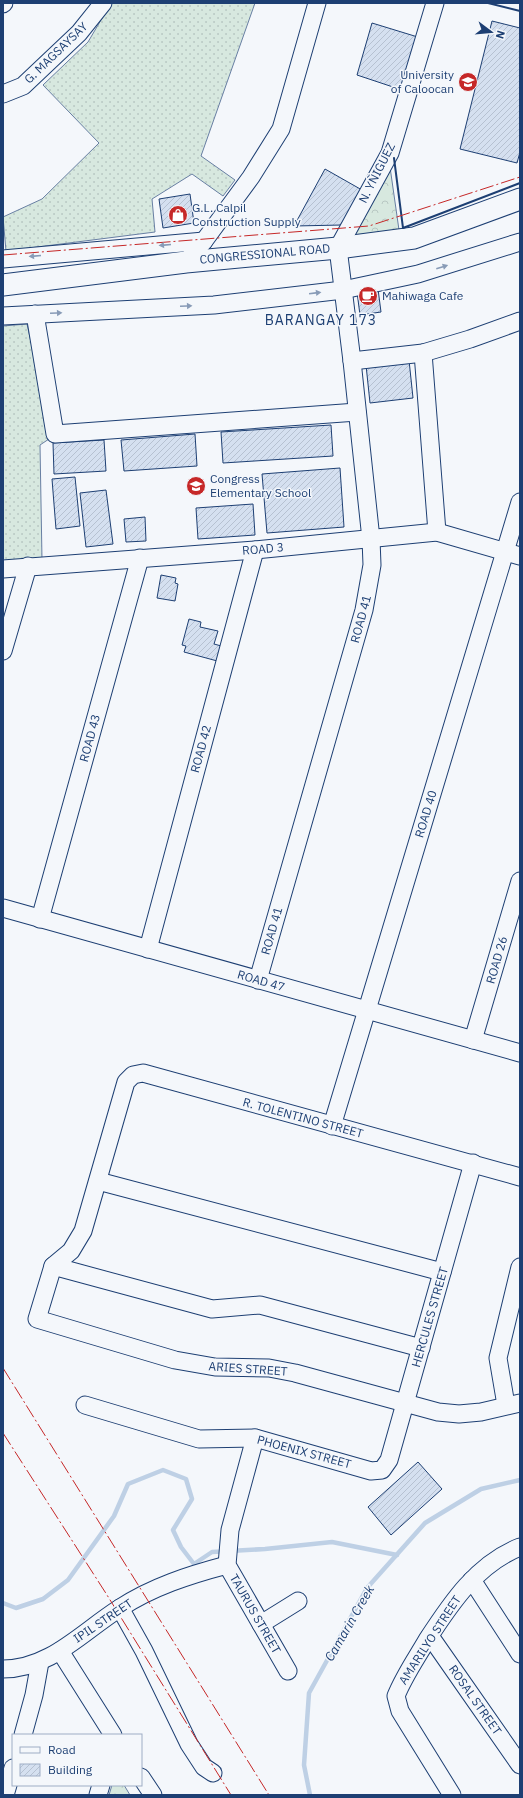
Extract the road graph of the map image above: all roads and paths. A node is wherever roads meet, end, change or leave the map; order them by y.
1 (103, 3) edge
2 (317, 3) edge
3 (435, 3) edge
4 (3, 94) edge
5 (520, 199) edge
6 (204, 241) junction
7 (520, 242) edge
8 (338, 248) junction
9 (3, 259) edge
10 (186, 262) junction
11 (3, 285) edge
12 (343, 290) junction
13 (35, 314) junction
14 (3, 316) edge
15 (520, 321) edge
16 (423, 353) junction
17 (352, 361) junction
18 (357, 412) junction
19 (520, 502) edge
20 (437, 532) junction
21 (371, 539) junction
22 (255, 550) junction
23 (513, 554) edge
24 (140, 558) junction
25 (28, 566) junction
26 (3, 569) edge
27 (3, 651) edge
28 (520, 881) edge
29 (3, 908) edge
30 (40, 919) junction
31 (148, 949) junction
32 (258, 980) junction
33 (367, 1010) junction
34 (473, 1040) junction
35 (520, 1053) edge
36 (332, 1126) junction
37 (473, 1163) junction
38 (520, 1177) edge
39 (98, 1181) junction
40 (53, 1266) junction
41 (520, 1267) edge
42 (442, 1272) junction
43 (515, 1309) edge
44 (421, 1348) junction
45 (406, 1404) junction
46 (513, 1404) edge
47 (85, 1405) dead end
48 (255, 1438) junction
49 (382, 1470) joint
50 (520, 1547) edge
51 (227, 1565) junction
52 (472, 1580) junction
53 (298, 1601) dead end
54 (120, 1608) junction
55 (261, 1624) junction
56 (430, 1636) junction
57 (60, 1651) junction
58 (520, 1654) edge
59 (40, 1662) junction
60 (3, 1669) edge
61 (288, 1671) dead end
62 (23, 1734) edge
63 (113, 1734) edge
64 (520, 1764) edge
65 (12, 1771) edge
66 (213, 1773) dead end
67 (142, 1778) edge
68 (5, 1795) edge
69 (153, 1795) edge
70 (452, 1795) edge

1 - 4 street, G. MAGSAYSAY
2 - 6 street
3 - 8 street, N. YÑIGUEZ
5 - 8 main road, CONGRESSIONAL ROAD
6 -> 9 street
6 - 10 street
12 -> 7 street
8 - 10 main road, CONGRESSIONAL ROAD
8 - 12 street, ROAD 41
10 - 11 main road, CONGRESSIONAL ROAD
13 -> 12 street
12 - 17 street, ROAD 41
13 - 14 street
13 - 18 street
15 - 16 street
16 - 17 street
16 - 20 street
17 - 18 street, ROAD 41
18 - 21 street, ROAD 41
19 - 23 street, ROAD 40
20 - 21 street, ROAD 3
20 - 23 street, ROAD 3
21 - 22 street, ROAD 3
21 - 32 street, ROAD 41
22 - 24 street, ROAD 3
22 - 31 street, ROAD 42
23 - 33 street, ROAD 40
24 - 25 street, ROAD 3
24 - 30 street, ROAD 43
25 - 26 street, ROAD 3
25 - 27 street
28 - 34 street, ROAD 26
29 - 30 street, ROAD 47
30 - 31 street, ROAD 47
31 - 32 street, ROAD 47
32 - 33 street, ROAD 47
33 - 34 street, ROAD 47
33 - 36 street, ROAD 40
34 - 35 street, ROAD 47
36 - 37 street, R. TOLENTINO STREET
36 - 39 street, R. TOLENTINO STREET
37 - 38 street, R. TOLENTINO STREET
37 - 42 street, HERCULES STREET
39 - 40 street
39 - 42 street
40 - 44 street
40 - 45 street, ARIES STREET
41 - 43 street
42 - 44 street, HERCULES STREET
43 - 46 street
44 - 45 street, HERCULES STREET
45 - 46 street, ARIES STREET
45 - 49 street, HERCULES STREET
47 - 48 street, PHOENIX STREET
48 - 49 street, PHOENIX STREET
48 - 51 street, TAURUS STREET
50 - 52 street, AMARILYO STREET
51 - 54 street, IPIL STREET
51 - 55 street, TAURUS STREET
52 - 56 street, AMARILYO STREET
52 - 58 street
53 - 55 street
54 - 57 street, IPIL STREET
54 - 66 street
55 - 61 street, TAURUS STREET
56 - 64 street, ROSAL STREET
56 - 70 street, AMARILYO STREET
57 - 59 street, IPIL STREET
57 - 63 street
59 - 60 street, IPIL STREET
59 - 62 street
65 - 68 street
67 - 69 street

